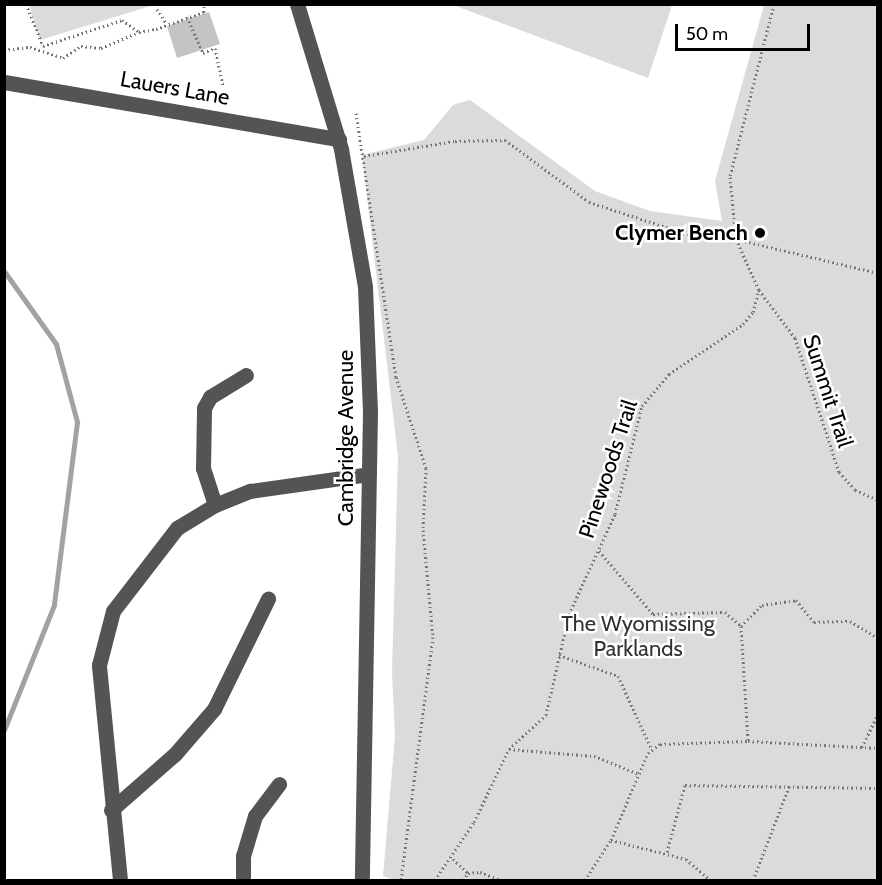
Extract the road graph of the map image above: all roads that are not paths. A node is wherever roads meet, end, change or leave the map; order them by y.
1 (297, 4) edge
2 (4, 82) edge
3 (339, 139) junction
4 (246, 375) dead end
5 (369, 474) junction
6 (215, 505) junction
7 (268, 599) dead end
8 (279, 784) dead end
9 (111, 810) junction
10 (120, 880) edge
11 (243, 880) edge
12 (362, 880) edge

1 - 3 street, Cambridge Avenue
2 - 3 street, Lauers Lane
3 - 5 street, Cambridge Avenue
4 - 6 street
5 - 6 street
5 - 12 street, Cambridge Avenue
6 - 9 street
7 - 9 street
8 - 11 street
9 - 10 street

